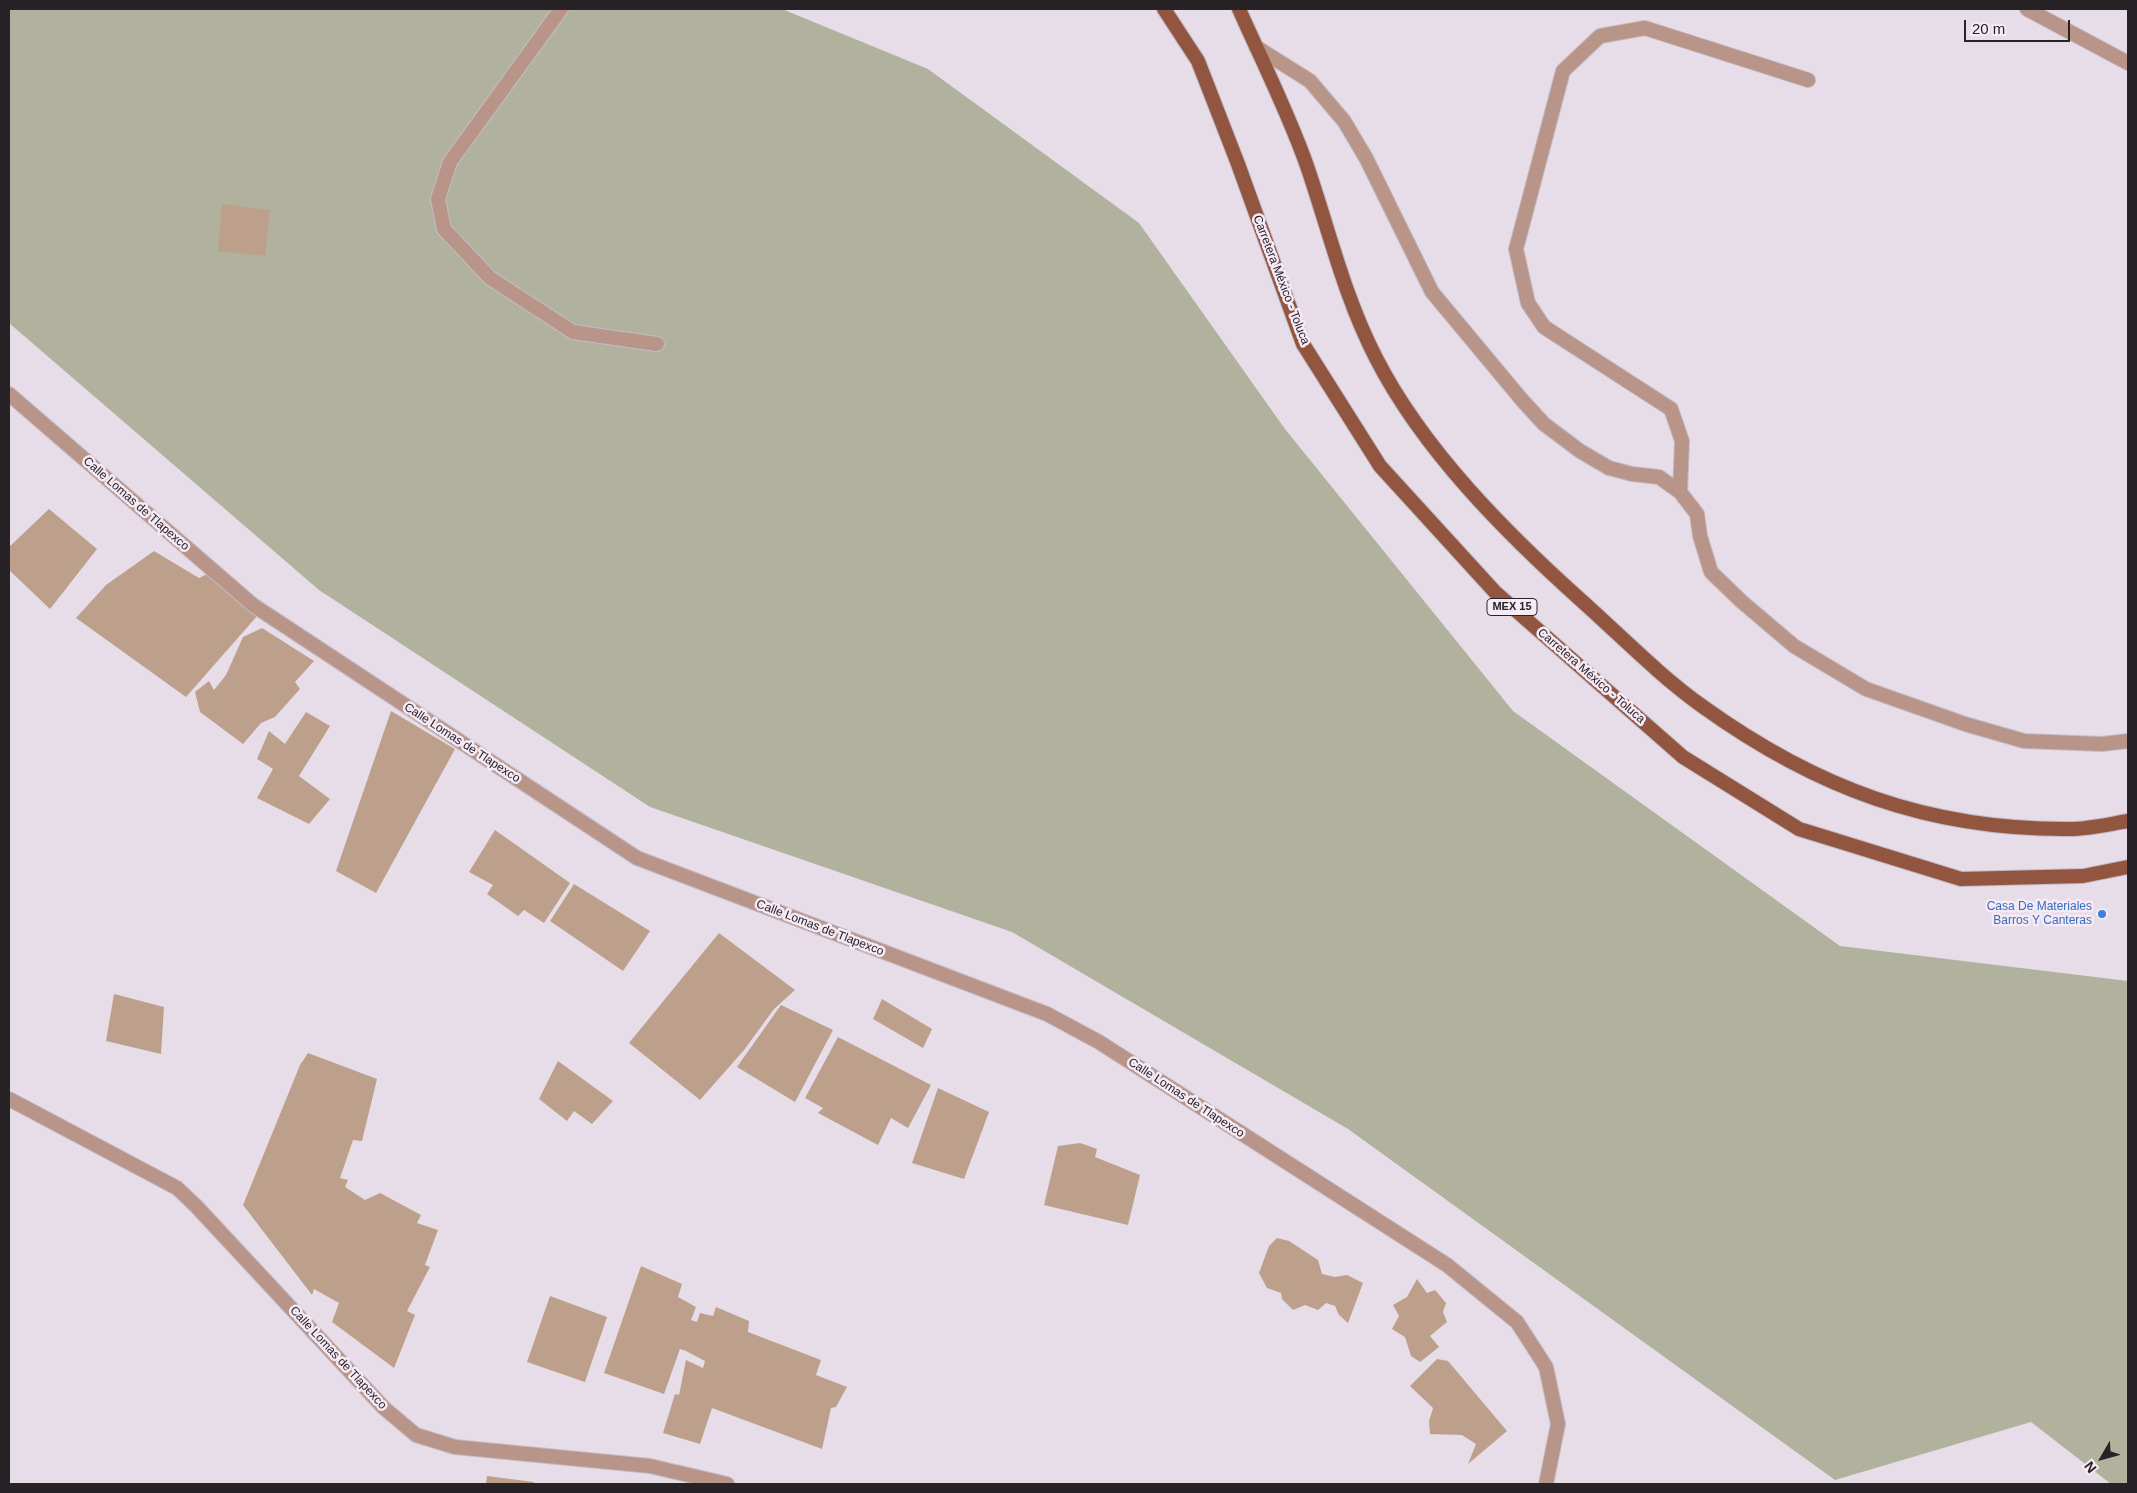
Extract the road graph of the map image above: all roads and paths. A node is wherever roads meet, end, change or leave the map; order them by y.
1 (561, 9) edge
2 (1164, 9) edge
3 (1239, 9) edge
4 (2028, 9) edge
5 (1256, 47) junction
6 (2128, 63) edge
7 (1808, 80) dead end
8 (657, 344) dead end
9 (9, 394) edge
10 (1680, 492) junction
11 (2128, 741) edge
12 (2128, 821) edge
13 (2128, 867) edge
14 (9, 1099) edge
15 (727, 1484) edge
16 (1546, 1484) edge

1 - 8 street
2 - 13 main road, Carretera México - Toluca / MEX 15
3 - 5 main road
4 - 6 street
5 - 10 street
5 - 12 main road
7 - 10 street
9 - 16 street, Calle Lomas de Tlapexco
10 - 11 street
14 - 15 street, Calle Lomas de Tlapexco

